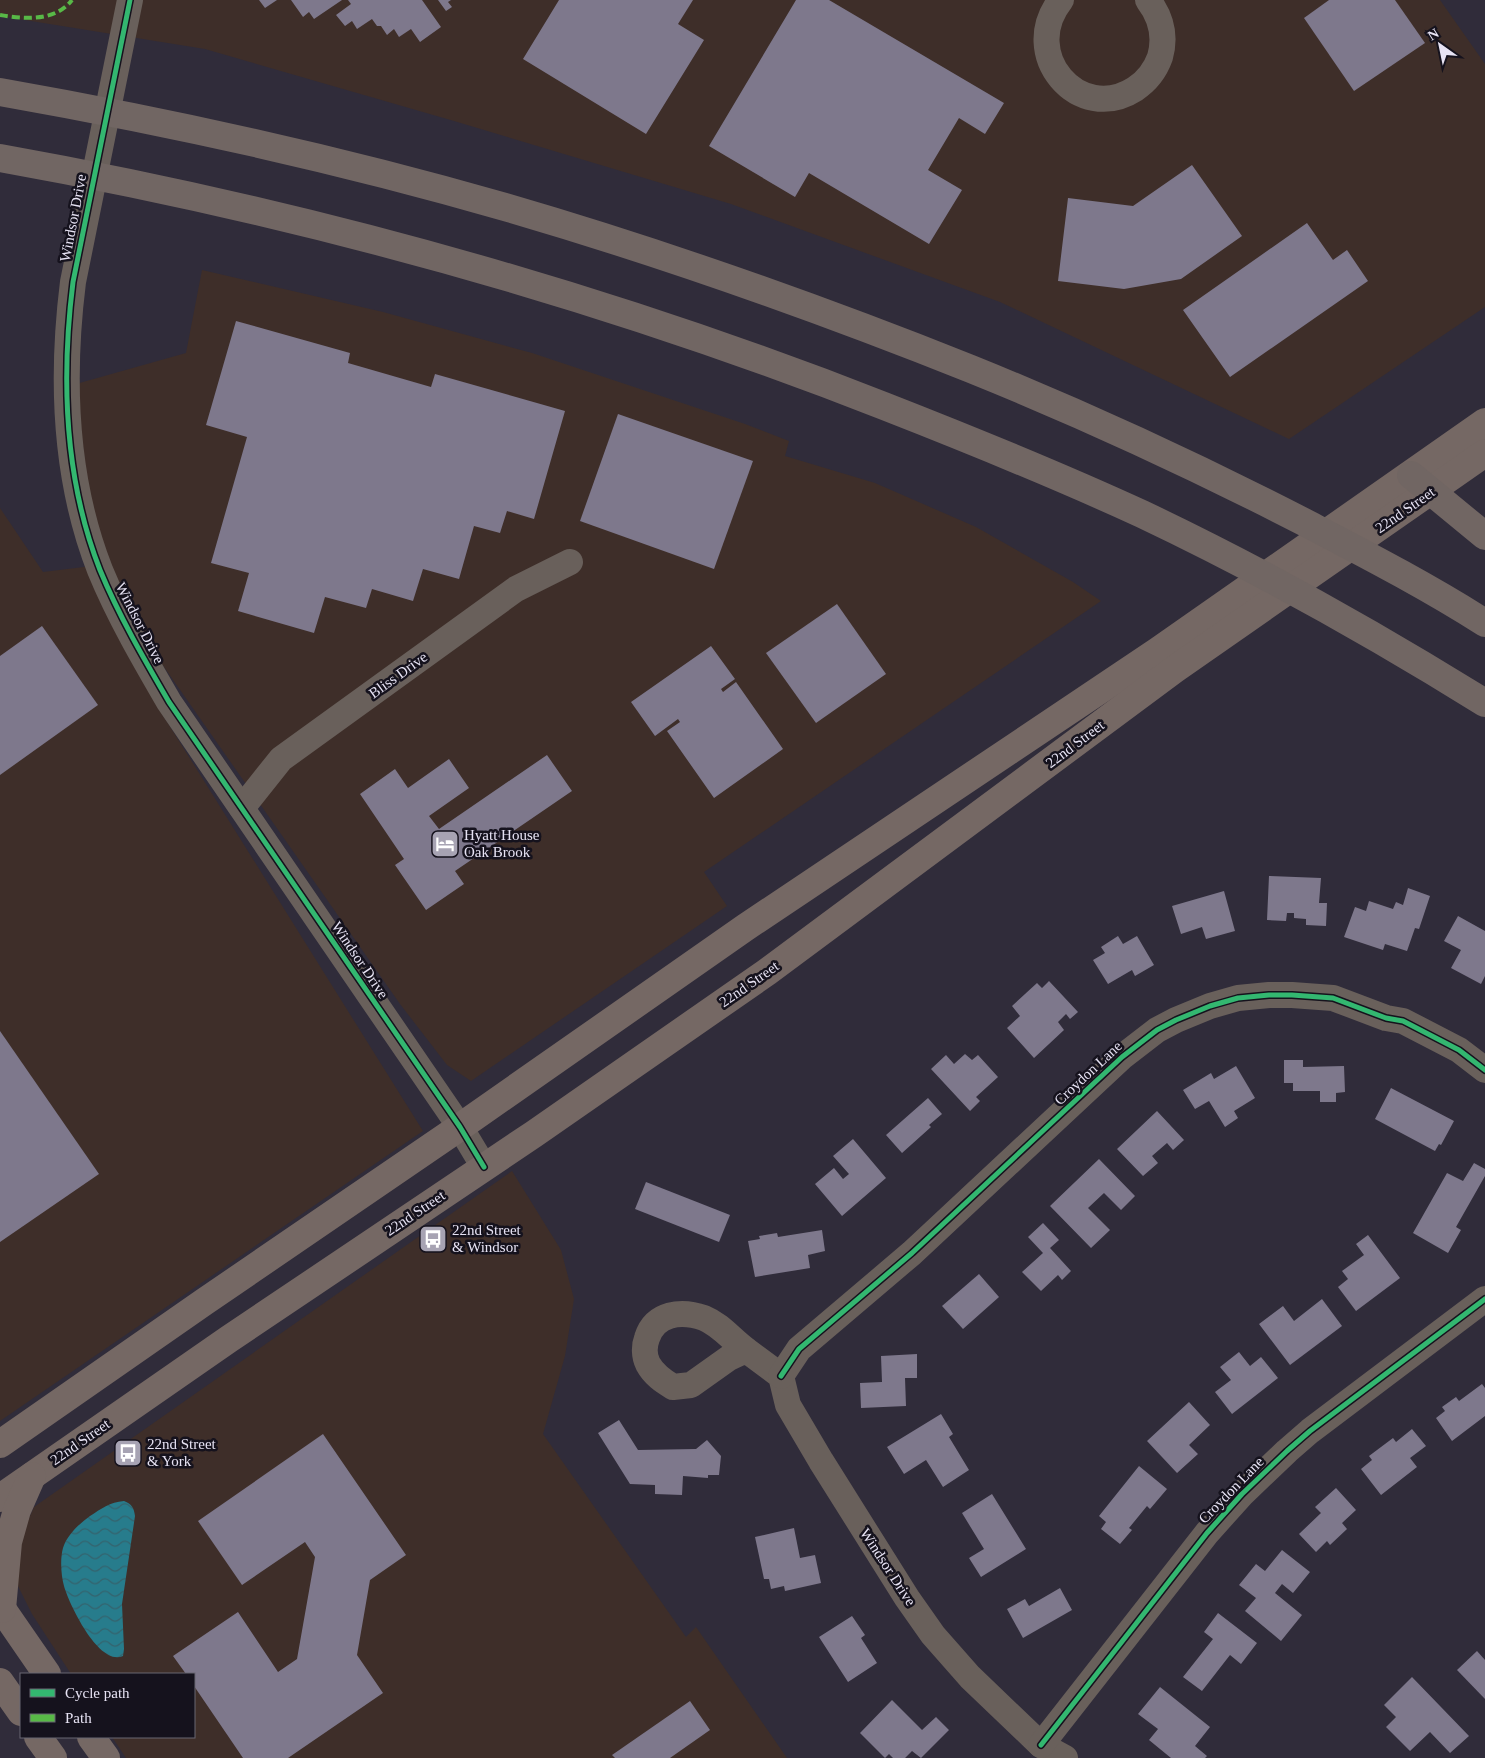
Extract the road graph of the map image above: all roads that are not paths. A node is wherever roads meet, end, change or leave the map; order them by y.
1 (130, 0) edge
2 (1148, 0) edge
3 (1050, 3) edge
4 (0, 92) edge
5 (0, 158) edge
6 (1485, 422) edge
7 (1485, 454) edge
8 (1420, 484) junction
9 (1485, 536) edge
10 (570, 562) dead end
11 (1485, 623) edge
12 (1213, 628) junction
13 (1485, 703) edge
14 (242, 808) junction
15 (1485, 1070) edge
16 (460, 1128) junction
17 (484, 1166) junction
18 (1485, 1299) edge
19 (746, 1350) dead end
20 (781, 1376) junction
21 (2, 1440) edge
22 (32, 1476) junction
23 (0, 1498) edge
24 (1, 1608) edge
25 (47, 1673) edge
26 (0, 1682) edge
27 (20, 1711) edge
28 (39, 1738) edge
29 (92, 1738) edge
30 (1041, 1745) junction
31 (53, 1758) edge
32 (106, 1758) edge
33 (1065, 1758) edge

1 - 14 street, Windsor Drive
2 - 3 street
4 - 11 highway
5 - 13 highway
6 - 8 main road, 22nd Street
7 - 8 main road, 22nd Street
8 - 9 highway
8 - 12 main road, 22nd Street
10 - 14 street, Bliss Drive
12 - 16 main road, 22nd Street
12 - 17 main road, 22nd Street
14 - 16 street, Windsor Drive
15 - 20 street, Croydon Lane
16 - 17 street, Windsor Drive
16 - 21 main road, 22nd Street
17 - 22 main road, 22nd Street
18 - 30 street, Croydon Lane
19 - 20 street
20 - 30 street, Windsor Drive
22 - 23 main road, 22nd Street
22 - 24 main road
24 - 25 main road
26 - 27 main road
28 - 31 main road
29 - 32 main road
30 - 33 street, Windsor Drive

